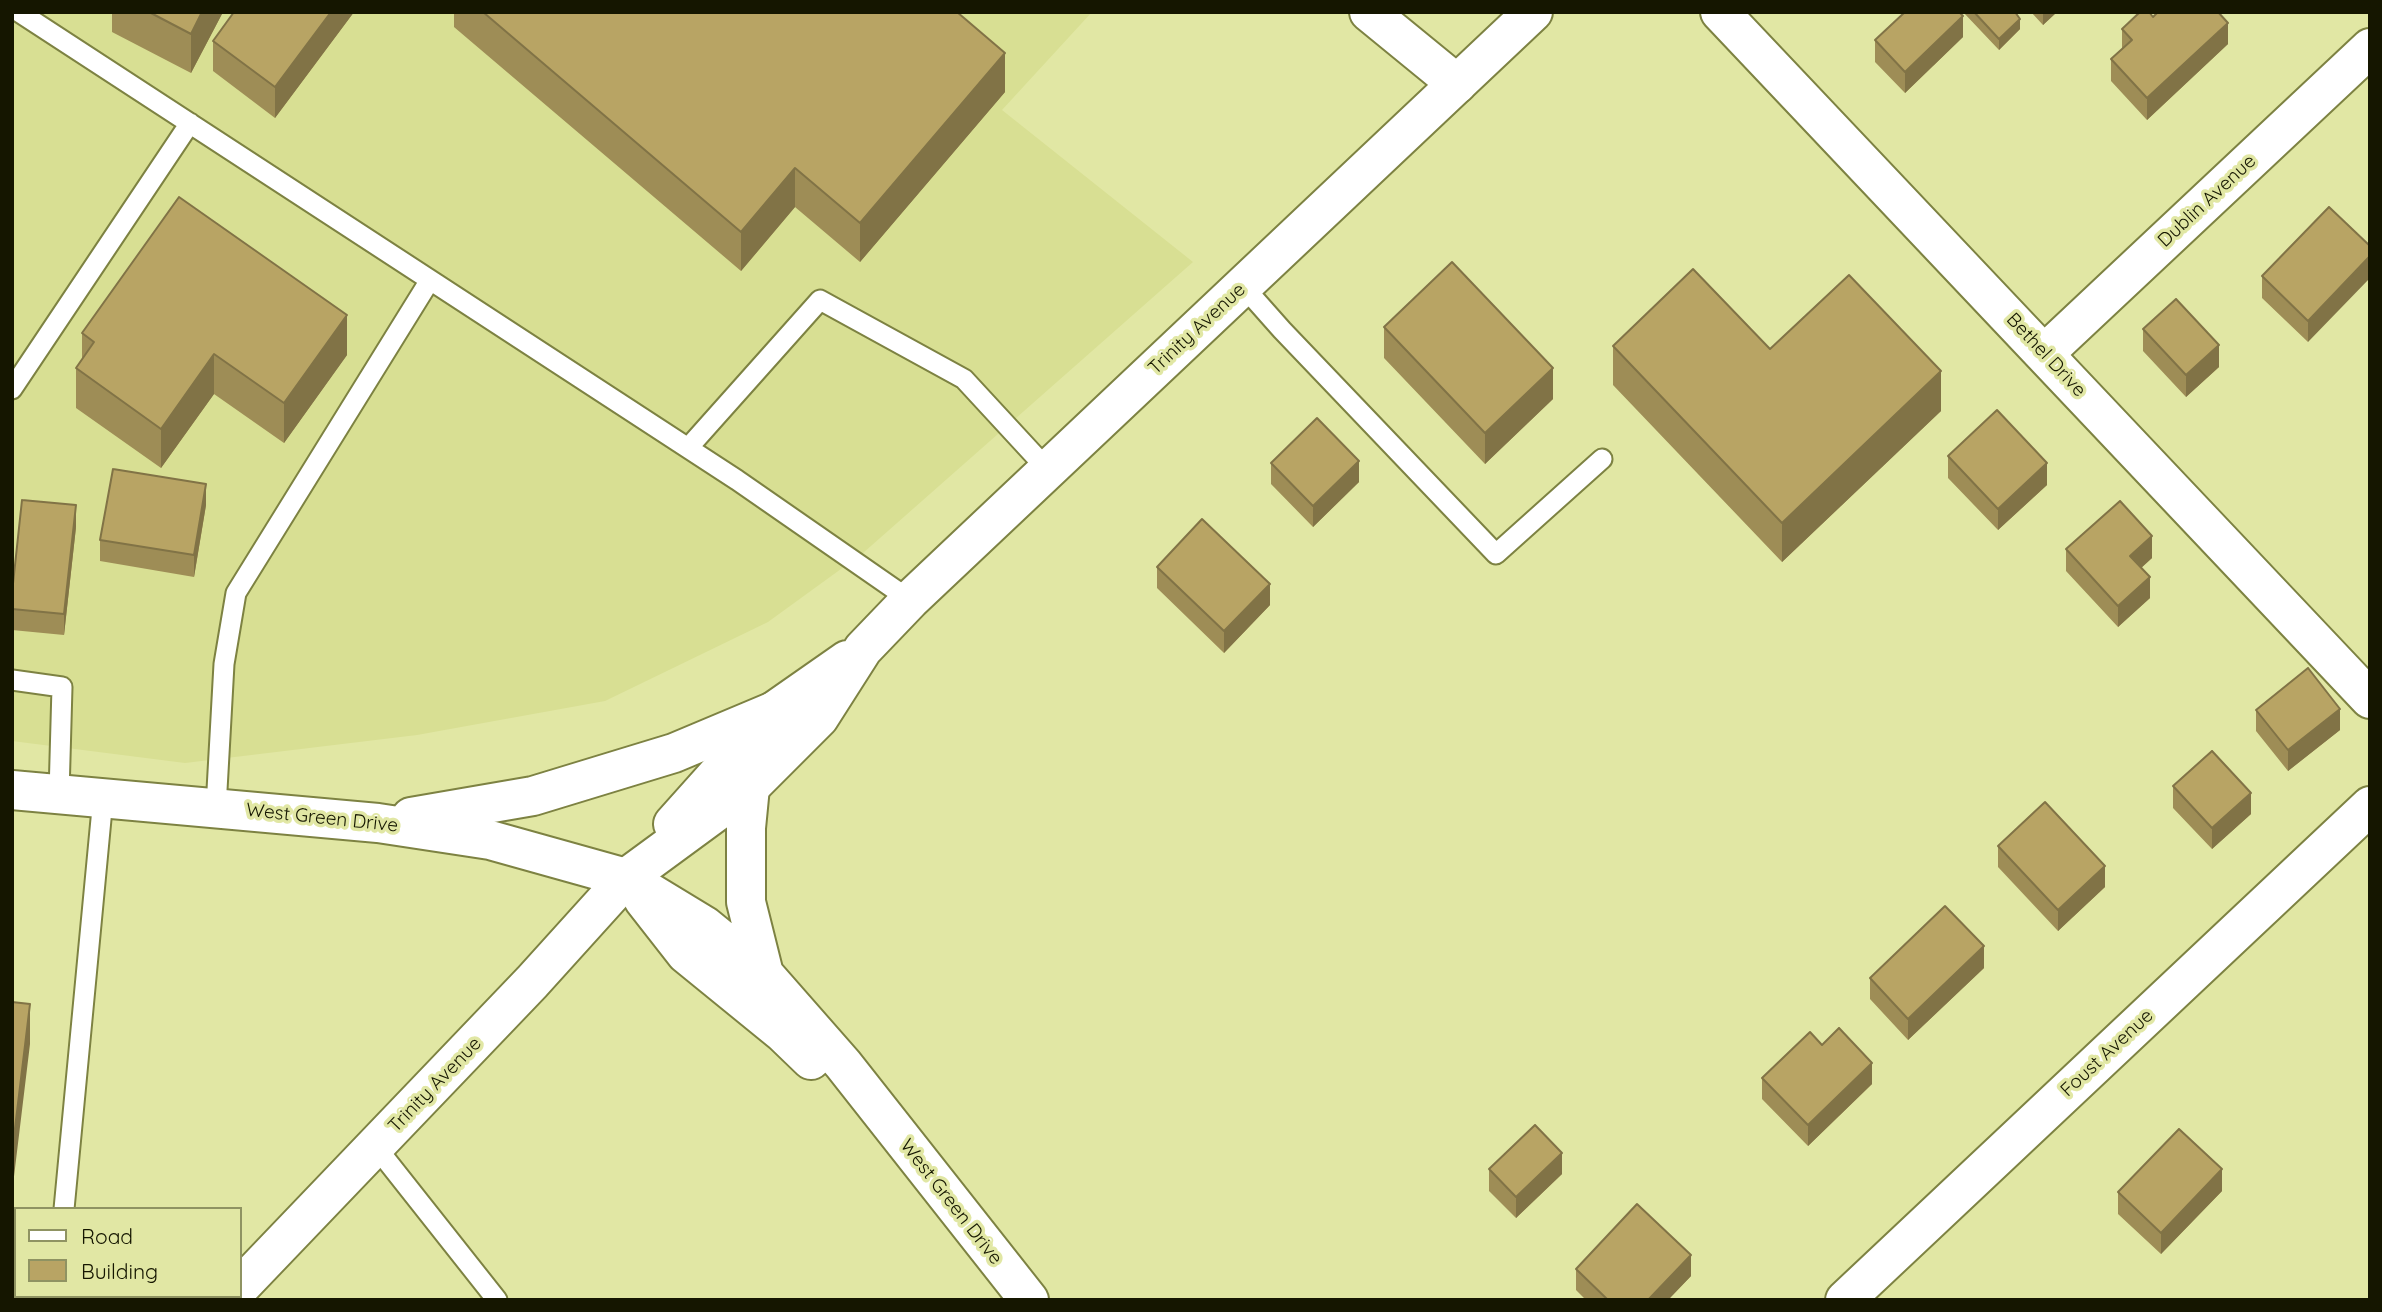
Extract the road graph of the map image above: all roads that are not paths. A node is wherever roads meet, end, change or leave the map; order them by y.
1 (19, 12) edge
2 (1369, 12) edge
3 (1533, 12) edge
4 (1720, 12) edge
5 (2370, 48) edge
6 (1457, 84) junction
7 (190, 123) junction
8 (430, 280) junction
9 (1243, 286) junction
10 (2044, 354) junction
11 (12, 389) edge
12 (688, 448) junction
13 (1602, 459) dead end
14 (1048, 470) junction
15 (910, 600) junction
16 (863, 649) junction
17 (12, 680) edge
18 (2370, 699) edge
19 (774, 711) junction
20 (750, 787) junction
21 (12, 790) edge
22 (58, 793) junction
23 (103, 798) junction
24 (2370, 806) edge
25 (216, 808) junction
26 (378, 823) junction
27 (626, 878) junction
28 (764, 974) junction
29 (875, 1104) junction
30 (376, 1147) junction
31 (64, 1207) edge
32 (242, 1285) edge
33 (1016, 1296) edge
34 (497, 1300) edge
35 (1845, 1300) edge

1 - 7 lane
2 - 6 street
3 - 6 street, Trinity Avenue
4 - 10 street, Bethel Drive
5 - 10 street, Dublin Avenue
6 - 9 street, Trinity Avenue
7 - 8 lane
7 - 11 lane
8 - 12 lane
8 - 25 lane
9 - 13 lane
9 - 14 street, Trinity Avenue
10 - 18 street, Bethel Drive
12 - 14 lane
12 - 15 lane
14 - 15 street, Trinity Avenue
15 - 16 street, Trinity Avenue
16 - 19 street, Trinity Avenue
16 - 20 street, Trinity Avenue
17 - 22 lane
19 - 26 street
19 - 27 street, Trinity Avenue
20 - 27 street, Trinity Avenue
20 - 28 street
21 - 22 street, West Green Drive
22 - 23 street, West Green Drive
23 - 25 street, West Green Drive
23 - 31 lane
24 - 35 street, Foust Avenue
25 - 26 street, West Green Drive
26 - 27 street, West Green Drive
27 - 28 street, West Green Drive
27 - 29 street, West Green Drive
27 - 30 street, Trinity Avenue
28 - 29 street, West Green Drive
29 - 33 street, West Green Drive
30 - 32 street, Trinity Avenue
30 - 34 lane

